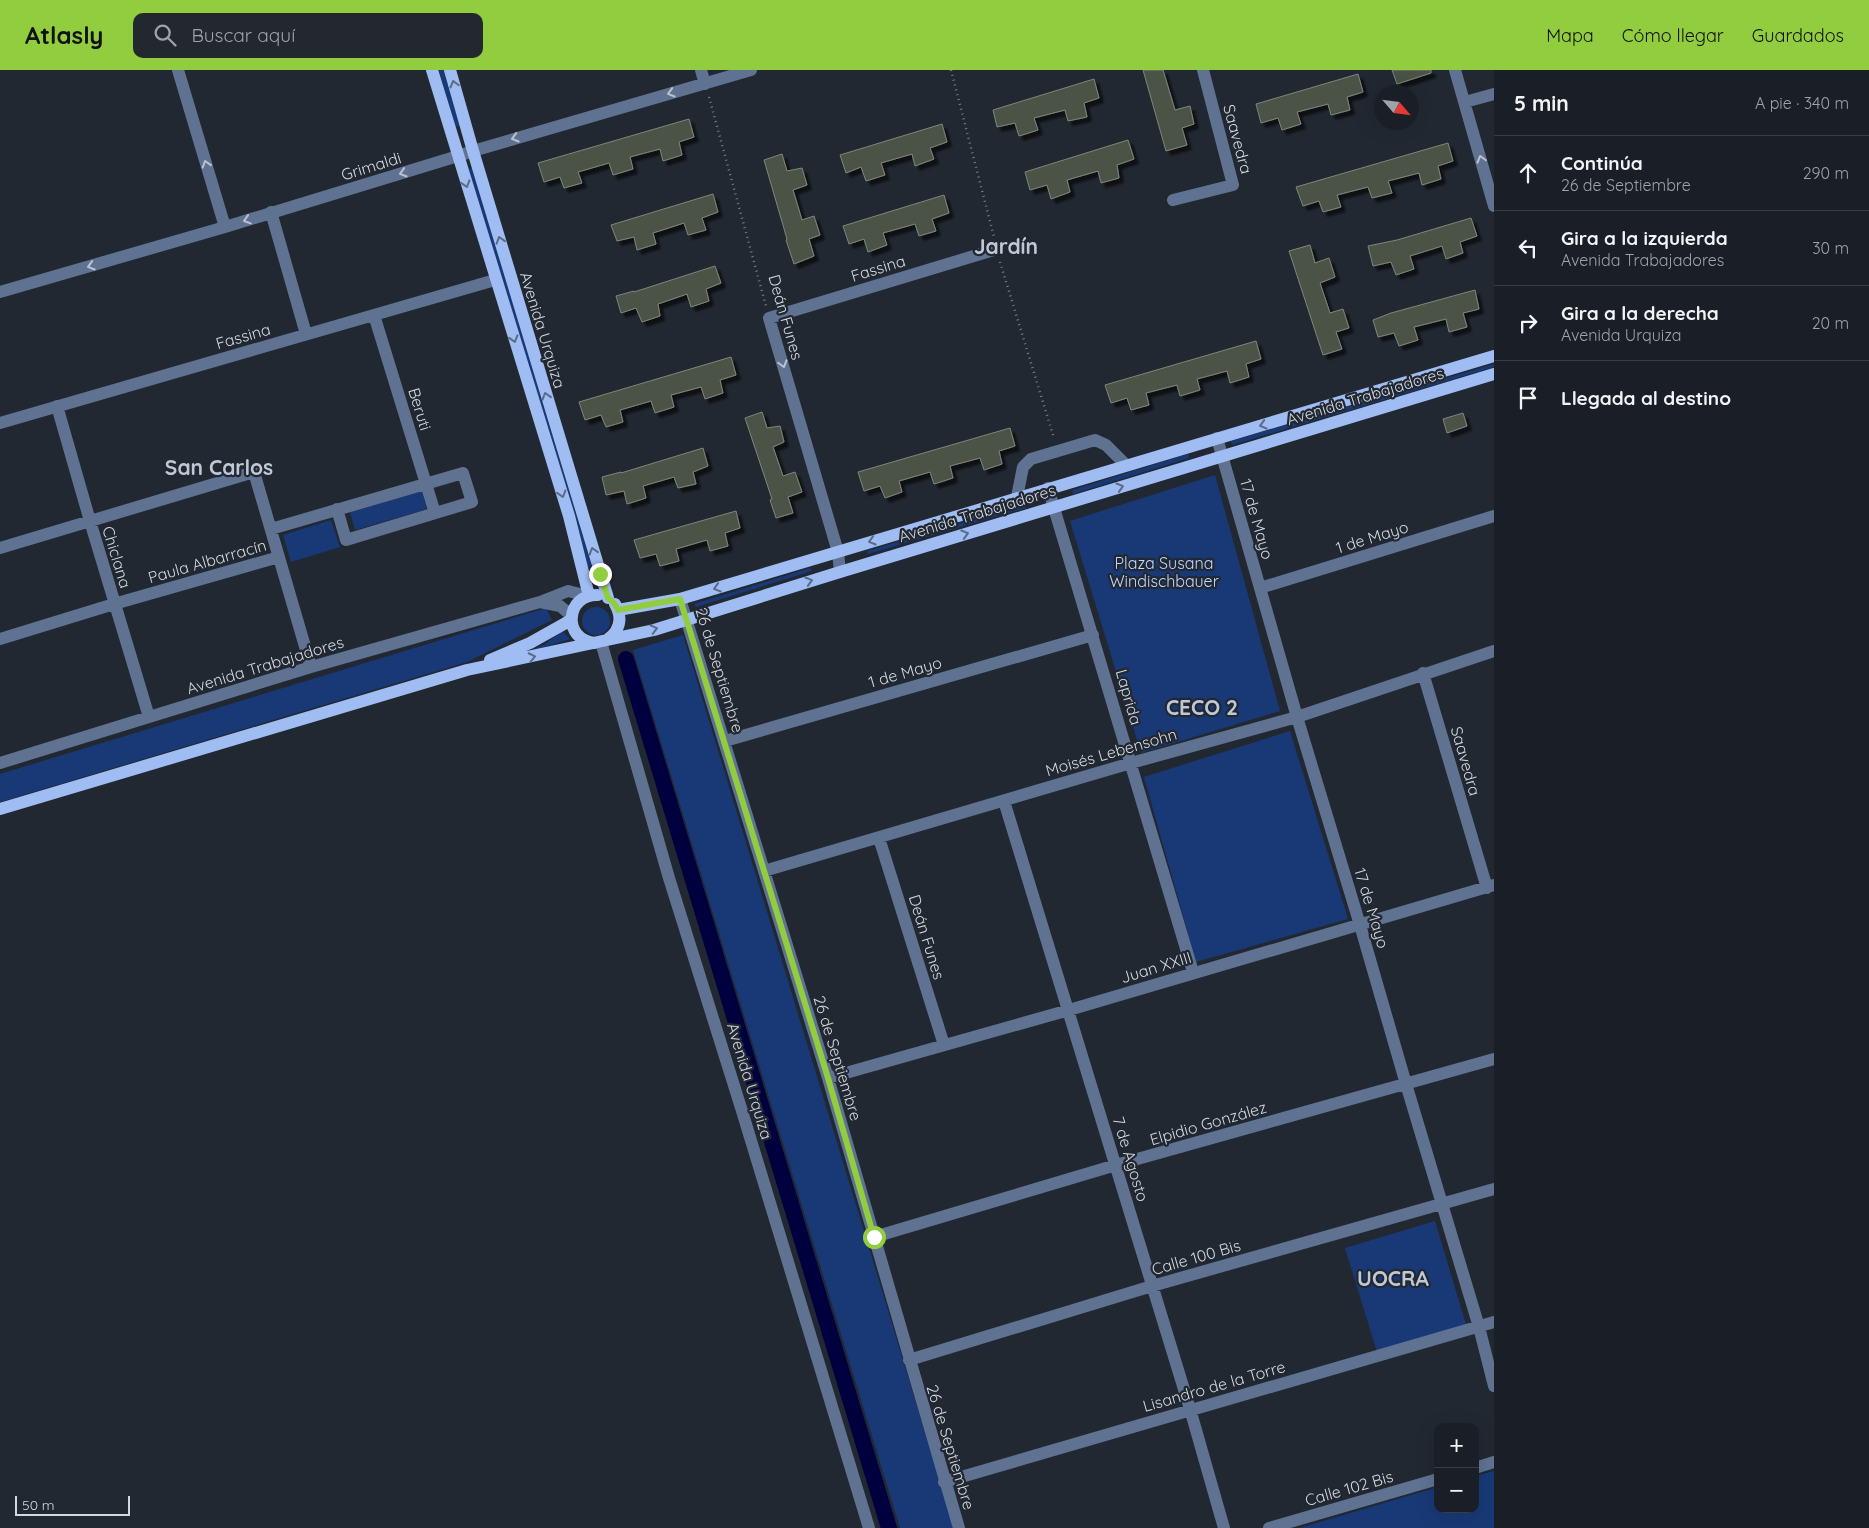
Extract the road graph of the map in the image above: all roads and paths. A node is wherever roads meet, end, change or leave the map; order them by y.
1 (178, 70) edge
2 (432, 70) edge
3 (450, 70) edge
4 (701, 70) edge
5 (751, 70) edge
6 (1202, 70) edge
7 (1455, 70) edge
8 (705, 84) junction
9 (1494, 94) edge
10 (1465, 102) junction
11 (473, 151) junction
12 (458, 156) junction
13 (1173, 200) dead end
14 (1494, 206) edge
15 (271, 212) junction
16 (225, 227) junction
17 (997, 249) dead end
18 (496, 280) junction
19 (0, 292) edge
20 (374, 316) junction
21 (769, 318) junction
22 (306, 334) junction
23 (1494, 356) edge
24 (1494, 374) edge
25 (57, 406) junction
26 (0, 423) edge
27 (1217, 438) junction
28 (1221, 457) junction
29 (1126, 465) junction
30 (426, 484) junction
31 (1048, 488) junction
32 (1018, 498) junction
33 (1055, 507) junction
34 (337, 509) junction
35 (435, 513) junction
36 (1494, 516) edge
37 (90, 521) junction
38 (271, 529) junction
39 (0, 548) edge
40 (838, 552) junction
41 (279, 557) junction
42 (840, 572) junction
43 (1260, 588) junction
44 (589, 596) junction
45 (608, 598) junction
46 (680, 599) junction
47 (540, 602) junction
48 (114, 604) junction
49 (618, 610) junction
50 (572, 618) junction
51 (687, 619) junction
52 (1093, 634) junction
53 (0, 639) edge
54 (602, 642) junction
55 (1494, 651) edge
56 (311, 667) junction
57 (467, 670) junction
58 (1424, 673) junction
59 (1297, 716) junction
60 (149, 717) junction
61 (725, 741) junction
62 (1131, 763) junction
63 (0, 764) edge
64 (1004, 801) junction
65 (0, 809) edge
66 (879, 838) junction
67 (764, 871) junction
68 (1490, 886) edge
69 (1360, 925) junction
70 (1193, 972) junction
71 (1069, 1010) junction
72 (944, 1045) junction
73 (1494, 1059) edge
74 (828, 1078) junction
75 (1406, 1084) junction
76 (1116, 1165) junction
77 (1494, 1188) edge
78 (1442, 1204) junction
79 (874, 1237) junction
80 (1152, 1286) junction
81 (1494, 1322) edge
82 (1478, 1326) junction
83 (909, 1360) junction
84 (1494, 1386) edge
85 (1190, 1409) junction
86 (1494, 1462) edge
87 (1479, 1467) edge
88 (1434, 1480) edge
89 (944, 1482) junction
90 (869, 1528) edge
91 (959, 1528) edge
92 (1224, 1528) edge
93 (1269, 1528) edge

16 -> 1 street
2 - 12 main road, Avenida Urquiza
11 -> 3 main road, Avenida Urquiza
4 - 8 street
5 - 8 street, Grimaldi
6 - 13 street, Saavedra
7 - 10 street
8 -> 11 street, Grimaldi
8 - 21 path, Deán Funes
9 - 10 street
14 -> 10 street
11 - 12 street, Grimaldi
45 -> 11 main road, Avenida Urquiza
12 -> 15 street, Grimaldi
12 -> 18 main road, Avenida Urquiza
15 -> 16 street, Grimaldi
15 - 22 street
16 -> 19 street, Grimaldi
17 - 21 street, Fassina
18 - 20 street, Fassina
18 -> 44 main road, Avenida Urquiza
20 - 22 street, Fassina
20 - 30 street, Beruti
21 -> 40 street, Deán Funes
22 - 25 street, Fassina
23 -> 27 main road, Avenida Trabajadores
24 - 28 main road, Avenida Trabajadores
25 - 26 street, Fassina
25 - 37 street, Chiclana
27 - 28 street, 17 de Mayo
27 - 29 main road, Avenida Trabajadores
33 -> 28 main road, Avenida Trabajadores
28 - 43 street, 17 de Mayo
29 - 31 main road, Avenida Trabajadores
29 - 32 street
30 - 34 street, Paula Albarracín
30 - 35 street, Beruti
30 - 35 street, Paula Albarracín
31 - 32 main road, Avenida Trabajadores
31 - 33 street, Laprida
32 -> 40 main road, Avenida Trabajadores
42 -> 33 main road, Avenida Trabajadores
33 - 52 street, Laprida
34 - 35 street, Paula Albarracín
34 - 38 street, Paula Albarracín
36 - 43 street, 1 de Mayo
37 - 38 street
37 - 39 street
37 - 48 street, Chiclana
38 - 41 street
40 - 42 street, Deán Funes
40 -> 46 main road, Avenida Trabajadores
41 - 48 street, Paula Albarracín
41 - 56 street
51 -> 42 main road, Avenida Trabajadores
43 - 59 street, 17 de Mayo
44 - 45 main road
44 - 47 street, Avenida Trabajadores
44 - 50 main road
45 - 49 main road
46 - 49 main road, Avenida Trabajadores
46 - 51 street, 26 de Septiembre
47 - 50 street
47 - 56 street, Avenida Trabajadores
48 - 53 street, Paula Albarracín
48 - 60 street, Chiclana
49 - 54 main road
50 - 54 main road
50 - 57 main road, Avenida Trabajadores
54 -> 51 main road, Avenida Trabajadores
51 - 61 street, 26 de Septiembre
52 - 61 street, 1 de Mayo
52 - 62 street, Laprida
57 -> 54 main road, Avenida Trabajadores
54 - 90 street, Avenida Urquiza
55 - 58 street, Moisés Lebensohn
56 - 60 street, Avenida Trabajadores
57 - 65 main road, Avenida Trabajadores
58 - 59 street, Moisés Lebensohn
58 - 68 street, Saavedra
59 - 62 street, Moisés Lebensohn
59 - 69 street, 17 de Mayo
60 - 63 street, Avenida Trabajadores
61 - 67 street, 26 de Septiembre
62 - 64 street, Moisés Lebensohn
62 - 70 street, Laprida
64 - 66 street, Moisés Lebensohn
64 - 71 street, 7 de Agosto
66 - 67 street, Moisés Lebensohn
66 - 72 street, Deán Funes
67 - 74 street, 26 de Septiembre
68 - 69 street, Juan XXIII
69 - 70 street, Juan XXIII
69 - 75 street, 17 de Mayo
70 - 71 street, Juan XXIII
71 - 72 street, Juan XXIII
71 - 76 street, 7 de Agosto
72 - 74 street, Juan XXIII
73 - 75 street, Elpidio González
74 - 79 street, 26 de Septiembre
75 - 76 street, Elpidio González
75 - 78 street, 17 de Mayo
76 - 79 street, Elpidio González
76 - 80 street, 7 de Agosto
77 - 78 street, Calle 100 Bis
78 - 80 street, Calle 100 Bis
78 - 82 street, 17 de Mayo
79 - 83 street, 26 de Septiembre
80 - 83 street, Calle 100 Bis
80 - 85 street, 7 de Agosto
81 - 82 street, Lisandro de la Torre
82 - 84 street, 17 de Mayo
82 - 85 street, Lisandro de la Torre
83 - 89 street, 26 de Septiembre
85 - 89 street, Lisandro de la Torre
85 - 92 street, 7 de Agosto
86 - 87 street
88 - 93 street, Calle 102 Bis
89 - 91 street, 26 de Septiembre

